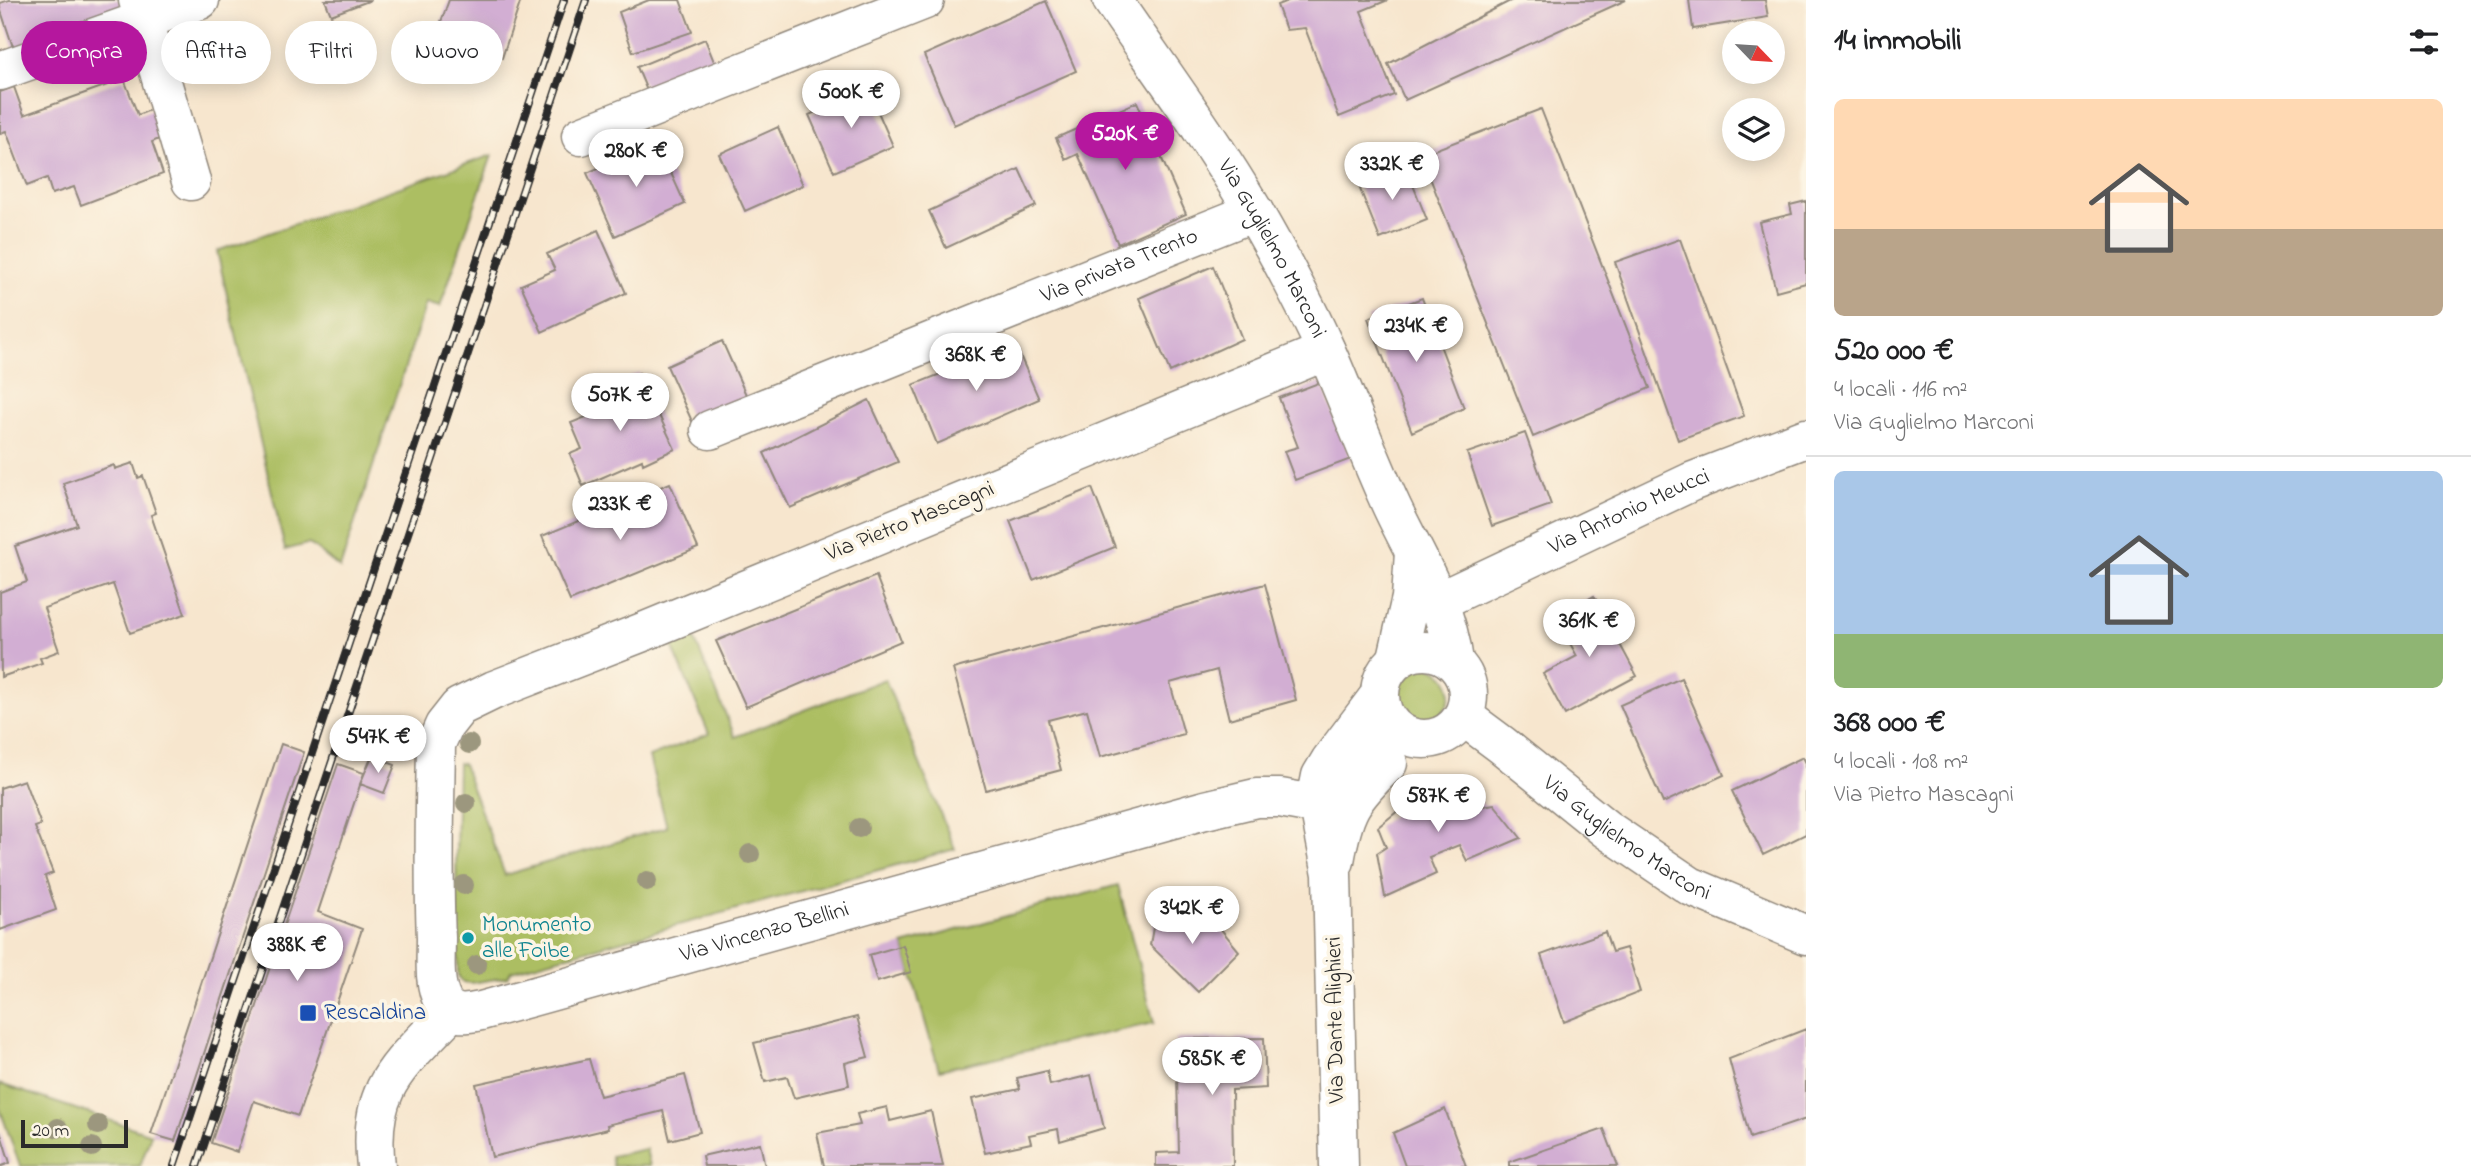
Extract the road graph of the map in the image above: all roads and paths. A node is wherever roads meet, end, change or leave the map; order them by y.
1 (200, 0) edge
2 (925, 0) edge
3 (1112, 0) edge
4 (141, 9) edge
5 (0, 71) edge
6 (581, 136) dead end
7 (191, 181) dead end
8 (1254, 212) junction
9 (1326, 351) junction
10 (710, 430) dead end
11 (1806, 438) edge
12 (1414, 552) junction
13 (1448, 596) junction
14 (1397, 658) junction
15 (1454, 661) junction
16 (1379, 696) junction
17 (1463, 716) junction
18 (1407, 736) junction
19 (1317, 796) junction
20 (1332, 874) junction
21 (1806, 935) edge
22 (452, 1011) junction
23 (376, 1166) edge
24 (1339, 1166) edge

1 - 4 street
2 - 6 street
3 - 8 street, Via Guglielmo Marconi
4 - 5 street
4 - 7 street
8 - 9 street, Via Guglielmo Marconi
8 - 10 street, Via privata Trento
9 - 12 street, Via Guglielmo Marconi
9 - 22 street, Via Pietro Mascagni
11 - 13 street, Via Antonio Meucci
12 - 13 street, Via Guglielmo Marconi
12 - 14 street, Via Guglielmo Marconi
13 - 15 street, Via Guglielmo Marconi
14 - 15 street
14 - 16 street
15 - 17 street
16 - 18 street
16 - 19 street
17 - 18 street
17 - 21 street, Via Guglielmo Marconi
18 - 19 street
18 - 20 street, Via Dante Alighieri
19 - 20 street, Via Dante Alighieri
19 - 22 street, Via Vincenzo Bellini
20 - 24 street, Via Dante Alighieri
22 - 23 street

